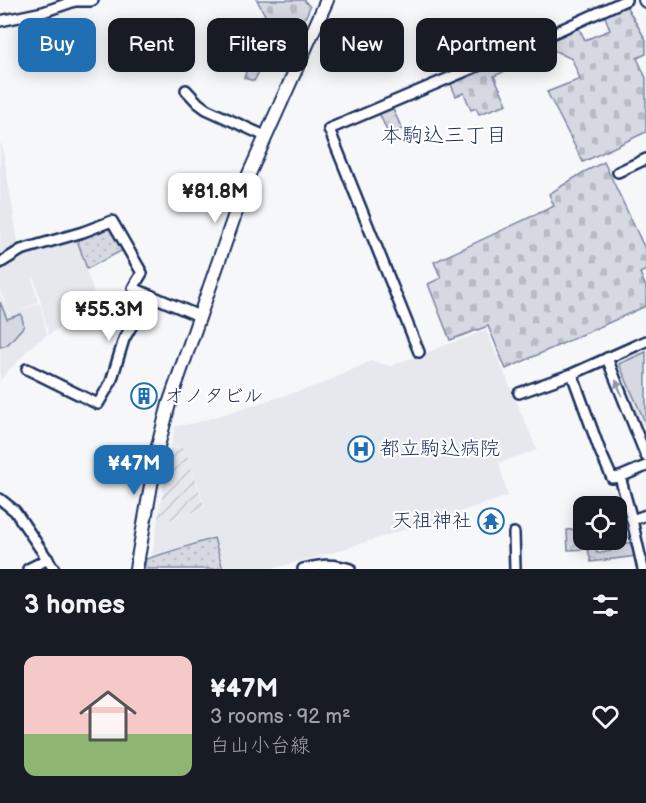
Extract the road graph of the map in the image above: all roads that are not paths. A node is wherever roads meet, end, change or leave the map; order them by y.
1 (93, 0) edge
2 (327, 0) edge
3 (601, 0) edge
4 (626, 0) edge
5 (606, 10) junction
6 (0, 21) edge
7 (186, 90) dead end
8 (265, 136) junction
9 (646, 159) edge
10 (618, 172) dead end
11 (0, 263) edge
12 (149, 296) junction
13 (199, 316) junction
14 (646, 340) edge
15 (419, 352) dead end
16 (607, 358) junction
17 (27, 369) dead end
18 (572, 374) junction
19 (519, 393) dead end
20 (646, 456) edge
21 (646, 466) edge
22 (620, 477) junction
23 (0, 499) edge
24 (646, 515) edge
25 (632, 520) junction
26 (514, 533) dead end
27 (643, 558) edge
28 (48, 559) junction
29 (28, 569) edge
30 (54, 569) edge
31 (136, 569) edge
32 (303, 569) edge
33 (350, 569) edge
34 (515, 569) edge
35 (643, 569) edge

1 - 6 street
2 - 8 main road
3 - 5 street
4 - 5 street
5 - 15 street
7 - 8 street
8 - 13 main road
9 - 10 street
11 - 12 street
12 - 13 street
12 - 17 street
13 - 31 main road
14 - 16 street
16 - 18 street
20 -> 16 street
18 - 19 street
18 - 22 street
21 - 22 street
22 - 25 street
23 - 28 street
24 - 25 street
25 - 27 street
26 - 34 street
27 - 35 street
28 - 29 street
28 - 30 street
32 - 33 street

